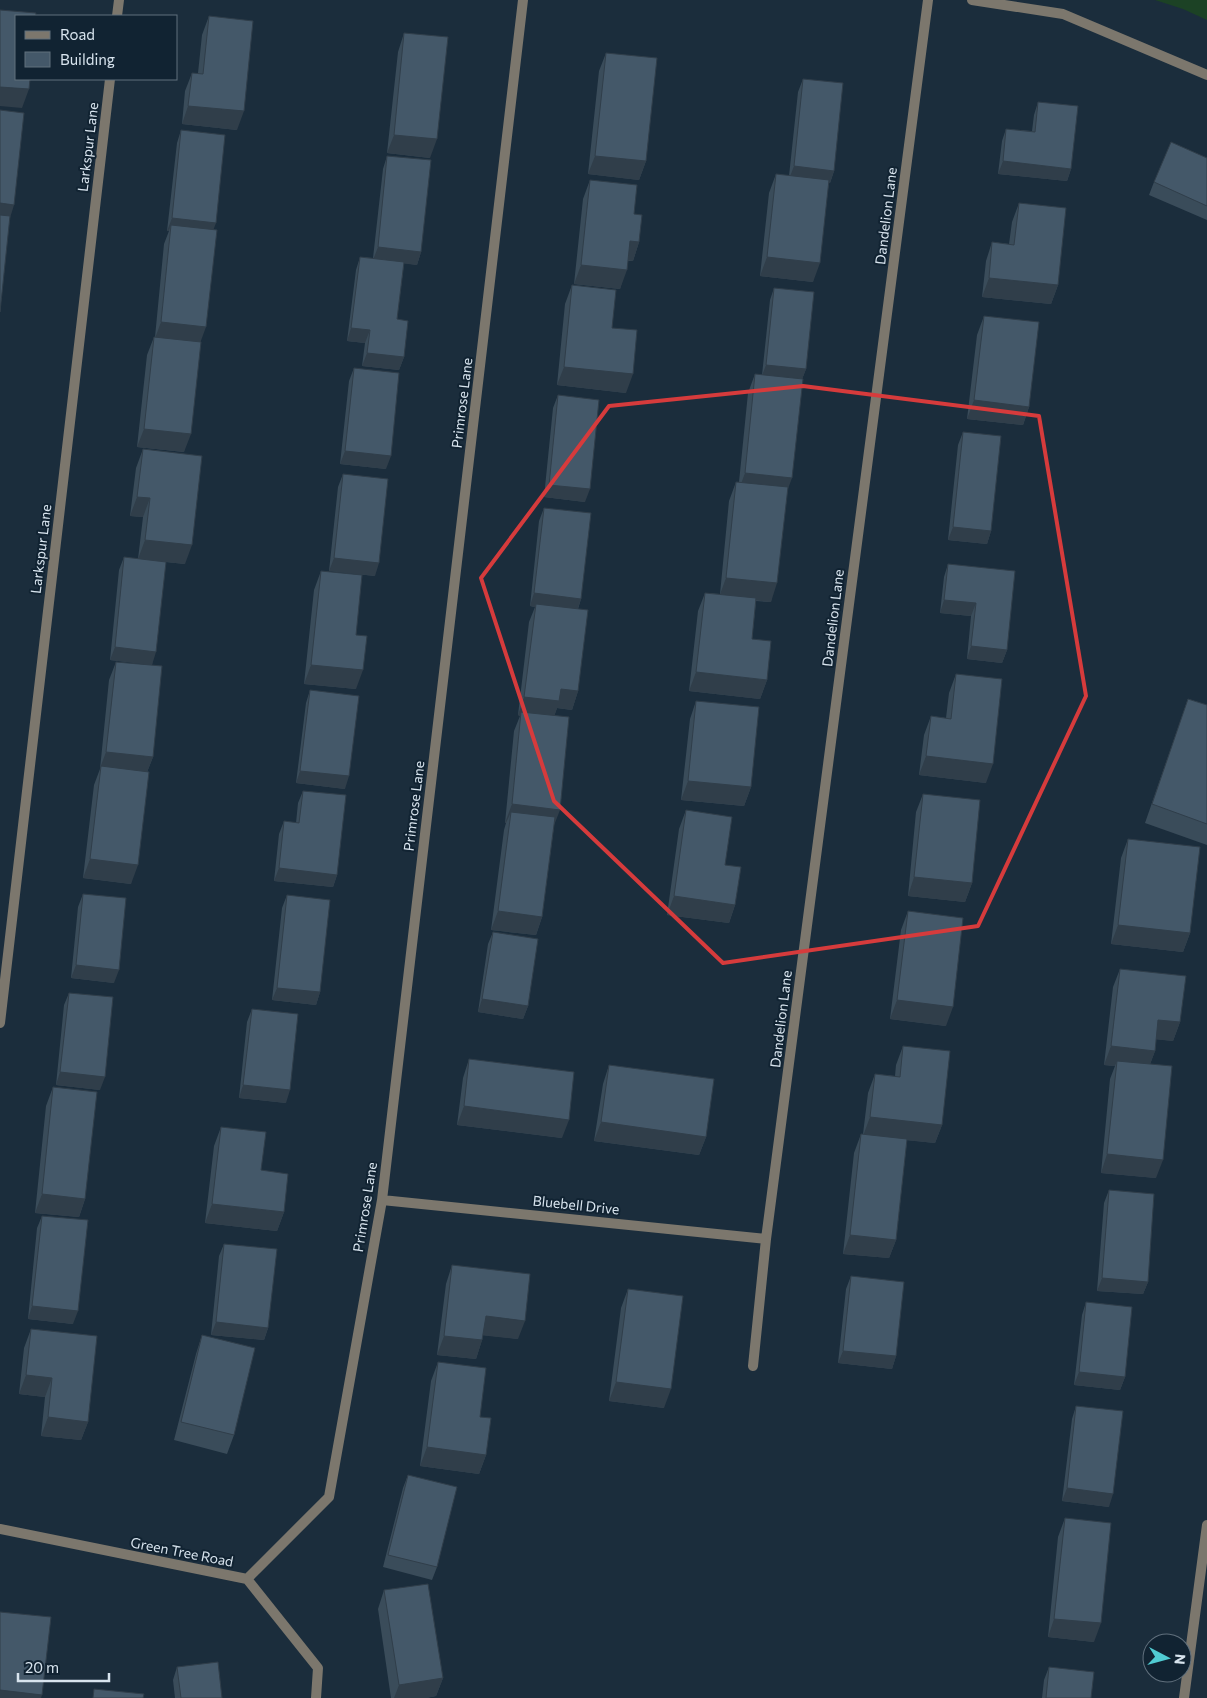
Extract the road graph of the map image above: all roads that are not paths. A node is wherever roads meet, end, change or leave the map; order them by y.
1 (119, 0) edge
2 (523, 0) edge
3 (928, 0) edge
4 (972, 0) edge
5 (118, 15) edge
6 (1207, 75) edge
7 (110, 80) edge
8 (0, 1023) edge
9 (382, 1200) junction
10 (766, 1239) junction
11 (754, 1366) dead end
12 (1207, 1525) edge
13 (0, 1529) edge
14 (247, 1578) junction
15 (316, 1698) edge
16 (1184, 1698) edge

1 - 5 street
2 - 9 street, Primrose Lane
3 - 10 street, Dandelion Lane
4 - 6 street
7 - 8 street, Larkspur Lane
9 - 10 street, Bluebell Drive
9 - 14 street, Primrose Lane
10 - 11 street, Dandelion Lane
12 - 16 street
13 - 14 street, Green Tree Road
14 - 15 street, Green Tree Road

